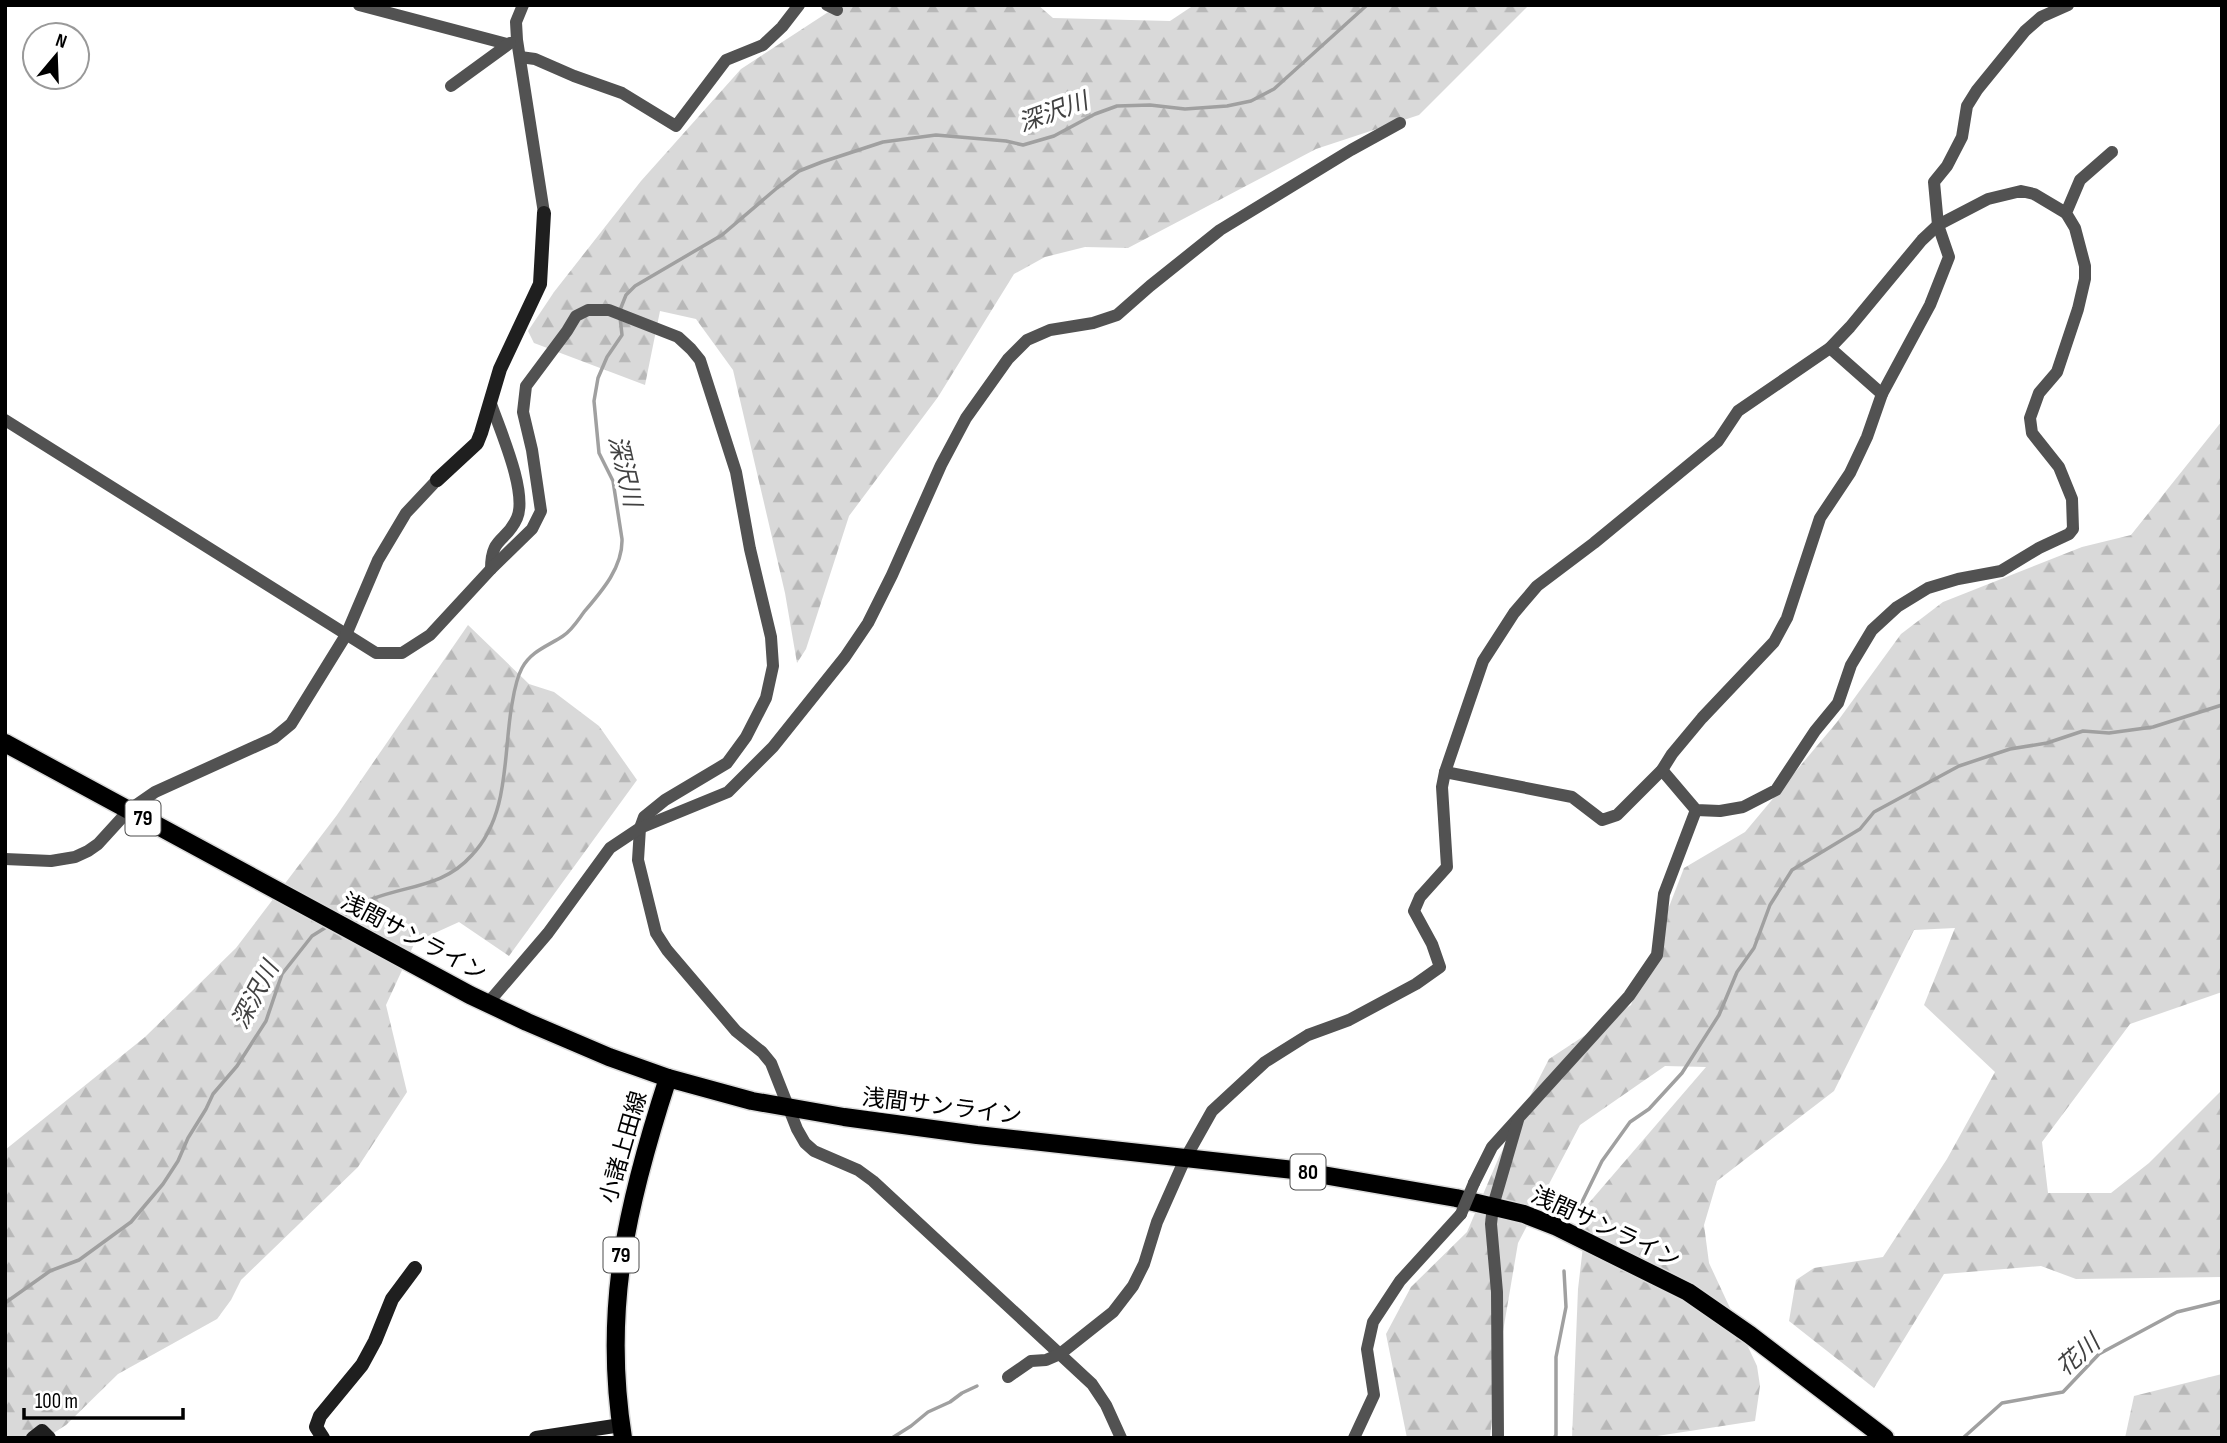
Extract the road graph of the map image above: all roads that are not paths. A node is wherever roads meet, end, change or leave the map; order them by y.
1 (359, 5) edge
2 (523, 5) edge
3 (799, 5) edge
4 (2068, 5) edge
5 (512, 42) junction
6 (520, 57) junction
7 (451, 86) dead end
8 (1400, 123) dead end
9 (2112, 152) dead end
10 (2066, 212) junction
11 (544, 213) joint
12 (1937, 225) junction
13 (1829, 348) junction
14 (1882, 394) junction
15 (491, 404) junction
16 (5, 420) edge
17 (437, 480) joint
18 (491, 569) junction
19 (346, 635) junction
20 (5, 743) edge
21 (1662, 770) junction
22 (1444, 772) junction
23 (129, 810) junction
24 (1696, 810) junction
25 (640, 828) junction
26 (5, 859) edge
27 (488, 1003) junction
28 (668, 1078) junction
29 (789, 1108) junction
30 (1519, 1117) junction
31 (1185, 1159) junction
32 (1493, 1206) junction
33 (415, 1268) dead end
34 (1060, 1354) junction
35 (1008, 1377) dead end
36 (622, 1431) edge
37 (33, 1438) edge
38 (49, 1438) edge
39 (323, 1438) edge
40 (536, 1438) edge
41 (1121, 1438) edge
42 (1354, 1438) edge
43 (1498, 1438) edge
44 (1885, 1438) edge

1 - 5 street
2 - 5 street
3 - 6 street
4 - 12 street
5 - 6 street
5 - 7 street
6 - 11 street
8 - 25 street
9 - 10 street
10 - 12 street
10 - 24 street
11 - 15 street
12 - 13 street
12 - 14 street
13 - 14 street
13 - 22 street
14 - 21 street
15 - 17 street
15 - 18 street
16 - 19 street
17 - 19 street
18 - 19 street
18 - 25 street
19 - 23 street
20 - 23 main road, 浅間サンライン / 79
21 - 22 street
21 - 24 street
22 - 31 street
23 - 26 street
23 - 27 main road, 浅間サンライン / 79
24 - 30 street
25 - 27 street
25 - 29 street
27 - 28 main road, 浅間サンライン / 79
28 - 29 main road, 浅間サンライン / 80
28 - 36 main road, 小諸上田線 / 79
29 - 31 main road, 浅間サンライン / 80
29 - 34 street
30 - 32 street
30 - 42 street, bridge
31 - 32 main road, 浅間サンライン / 80
31 - 34 street
32 - 43 street
32 - 44 main road, 浅間サンライン / 80
33 - 39 street
34 - 35 street
34 - 41 street
36 - 40 street
37 - 38 street

